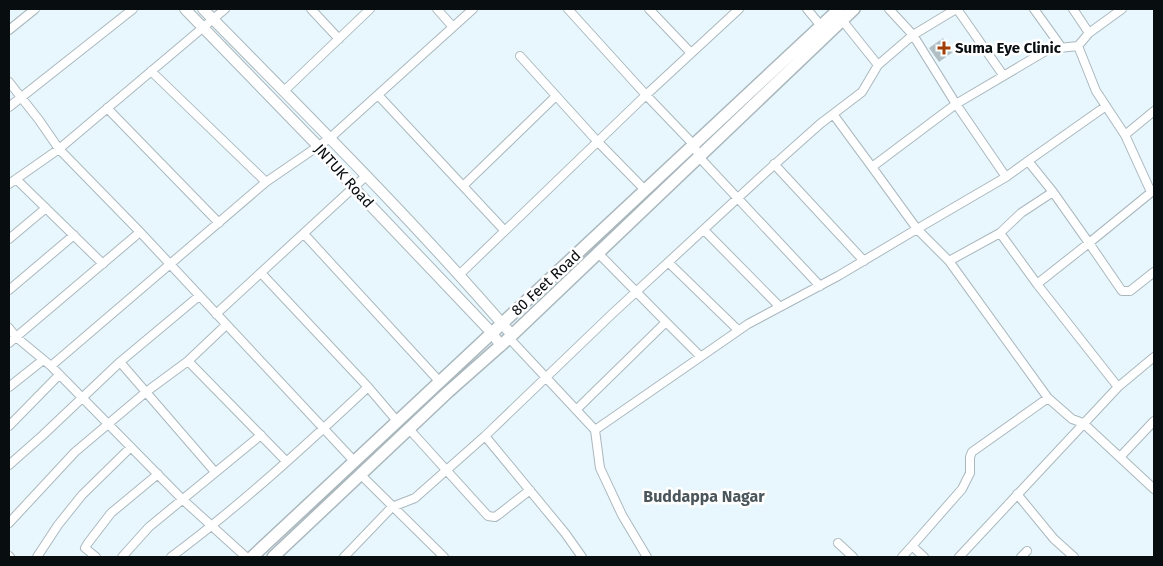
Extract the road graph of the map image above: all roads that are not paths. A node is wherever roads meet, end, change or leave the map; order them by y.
1 (35, 9) edge
2 (133, 9) edge
3 (185, 9) edge
4 (203, 9) edge
5 (225, 9) edge
6 (311, 9) edge
7 (370, 9) edge
8 (437, 9) edge
9 (473, 9) edge
10 (568, 9) edge
11 (650, 9) edge
12 (807, 9) edge
13 (854, 9) edge
14 (889, 9) edge
15 (957, 9) edge
16 (1034, 9) edge
17 (1073, 9) edge
18 (1122, 9) edge
19 (735, 10) edge
20 (840, 14) edge
21 (213, 19) junction
22 (821, 26) junction
23 (203, 27) junction
24 (453, 27) junction
25 (9, 30) edge
26 (1089, 33) junction
27 (913, 34) junction
28 (339, 39) junction
29 (1078, 46) junction
30 (1062, 48) junction
31 (690, 54) junction
32 (520, 56) dead end
33 (878, 65) junction
34 (151, 71) junction
35 (1003, 76) junction
36 (9, 82) edge
37 (284, 91) junction
38 (378, 95) junction
39 (646, 95) junction
40 (556, 96) junction
41 (21, 97) junction
42 (956, 104) junction
43 (1106, 106) junction
44 (9, 107) edge
45 (107, 108) junction
46 (1154, 112) edge
47 (833, 114) junction
48 (1124, 135) junction
49 (330, 138) junction
50 (597, 141) junction
51 (694, 145) junction
52 (318, 146) junction
53 (59, 149) junction
54 (699, 157) junction
55 (1028, 161) junction
56 (774, 164) junction
57 (872, 167) junction
58 (366, 176) junction
59 (1006, 177) junction
60 (16, 179) junction
61 (266, 182) junction
62 (9, 184) edge
63 (463, 186) junction
64 (353, 188) junction
65 (645, 190) junction
66 (1152, 191) edge
67 (1053, 192) junction
68 (738, 198) junction
69 (46, 208) junction
70 (219, 222) junction
71 (917, 229) junction
72 (504, 230) junction
73 (704, 230) junction
74 (140, 232) junction
75 (1000, 233) junction
76 (304, 234) junction
77 (74, 235) junction
78 (9, 239) edge
79 (1089, 243) junction
80 (597, 252) junction
81 (864, 261) junction
82 (949, 261) junction
83 (668, 263) junction
84 (103, 264) junction
85 (170, 265) junction
86 (1154, 272) edge
87 (261, 273) junction
88 (459, 275) junction
89 (1037, 284) junction
90 (820, 286) junction
91 (9, 290) edge
92 (638, 291) junction
93 (199, 296) junction
94 (780, 307) junction
95 (216, 314) junction
96 (666, 322) junction
97 (503, 323) junction
98 (226, 325) junction
99 (9, 328) edge
100 (738, 330) junction
101 (492, 333) junction
102 (16, 337) junction
103 (507, 339) junction
104 (9, 343) edge
105 (700, 356) junction
106 (1154, 357) edge
107 (43, 360) junction
108 (188, 361) junction
109 (120, 362) junction
110 (51, 366) junction
111 (59, 375) junction
112 (546, 378) junction
113 (438, 381) junction
114 (9, 386) edge
115 (368, 387) junction
116 (1118, 387) junction
117 (146, 392) junction
118 (82, 397) junction
119 (1048, 398) junction
120 (576, 410) junction
121 (398, 421) junction
122 (1154, 421) edge
123 (1083, 423) junction
124 (109, 424) junction
125 (9, 426) edge
126 (324, 428) junction
127 (409, 429) junction
128 (595, 430) junction
129 (261, 435) junction
130 (485, 436) junction
131 (131, 447) junction
132 (1120, 457) junction
133 (286, 461) junction
134 (354, 461) junction
135 (9, 465) edge
136 (446, 470) junction
137 (215, 472) junction
138 (158, 474) junction
139 (361, 475) junction
140 (530, 490) junction
141 (1154, 490) edge
142 (1017, 494) junction
143 (182, 499) junction
144 (392, 507) junction
145 (9, 523) edge
146 (213, 526) junction
147 (838, 543) dead end
148 (912, 546) junction
149 (1028, 551) dead end
150 (348, 556) edge
151 (37, 557) edge
152 (96, 557) edge
153 (122, 557) edge
154 (171, 557) edge
155 (246, 557) edge
156 (252, 557) edge
157 (273, 557) edge
158 (444, 557) edge
159 (582, 557) edge
160 (647, 557) edge
161 (852, 557) edge
162 (902, 557) edge
163 (924, 557) edge
164 (959, 557) edge
165 (1022, 557) edge
166 (1074, 557) edge

1 - 25 street
2 - 41 street
3 - 23 street, JNTUK Road
4 - 21 street, JNTUK Road
5 - 21 street
6 - 28 street
7 - 28 street
8 - 24 street
9 - 24 street
10 - 39 street
11 - 31 street
12 - 22 street
13 - 20 main road, 80 Feet Road
14 - 27 street
15 - 27 street
15 - 35 street
16 - 30 street
17 - 26 street
18 - 26 street
19 - 31 street
20 - 22 main road, 80 Feet Road
20 - 33 street
20 - 54 main road, 80 Feet Road
21 - 23 street
21 - 37 street, JNTUK Road
22 - 51 main road, 80 Feet Road
23 - 34 street
23 - 52 street, JNTUK Road
24 - 38 street
26 - 29 street
27 - 33 street
27 - 42 street
28 - 37 street
29 - 30 street
29 - 43 street
30 - 35 street
31 - 39 street
32 - 40 street
33 - 47 street
34 - 45 street
34 - 61 street
35 - 42 street
36 - 41 street
37 - 49 street, JNTUK Road
38 - 49 street
38 - 63 street
39 - 50 street
39 - 51 street
40 - 50 street
40 - 63 street
41 - 44 street
41 - 53 street
42 - 57 street
42 - 59 street
43 - 48 street
43 - 55 street
45 - 53 street
45 - 70 street
46 - 48 street
47 - 56 street
47 - 57 street
48 - 66 street
49 - 52 street
49 - 58 street, JNTUK Road
50 - 65 street
50 - 72 street
51 - 54 street
51 - 65 main road, 80 Feet Road
52 - 61 street
52 - 64 street, JNTUK Road
53 - 60 street
53 - 74 street
54 - 68 street
54 - 80 main road, 80 Feet Road
55 - 59 street
55 - 67 street
56 - 68 street
56 - 81 street
57 - 71 street
58 - 64 street
58 - 88 street, JNTUK Road
59 - 71 street
60 - 62 street
60 - 69 street
61 - 70 street
63 - 72 street
64 - 76 street
64 - 101 street, JNTUK Road
65 - 97 main road, 80 Feet Road
66 - 79 street
67 - 75 street
67 - 79 street
68 - 73 street
68 - 90 street
69 - 77 street
69 - 78 street
70 - 85 street
71 - 81 street
71 - 82 street
72 - 88 street
73 - 83 street
73 - 94 street
74 - 84 street
74 - 85 street
75 - 82 street
75 - 89 street
76 - 87 street
76 - 113 street
77 - 84 street
77 - 91 street
79 - 86 street
79 - 89 street
80 - 92 street
80 - 103 main road, 80 Feet Road
81 - 90 street
82 - 119 street
83 - 92 street
83 - 100 street
84 - 102 street
85 - 93 street
85 - 110 street
87 - 95 street
87 - 115 street
88 - 97 street, JNTUK Road
89 - 116 street
90 - 94 street
92 - 96 street
92 - 112 street
93 - 95 street
93 - 109 street
94 - 100 street
95 - 98 street
96 - 105 street
96 - 120 street
97 - 101 main road, 80 Feet Road
97 - 103 street, JNTUK Road
98 - 108 street
98 - 126 street
99 - 102 street
100 - 105 street
101 - 103 street, JNTUK Road
101 - 113 main road, 80 Feet Road
102 - 104 street
102 - 107 street
103 - 112 street
103 - 127 main road, 80 Feet Road
105 - 128 street
106 - 116 street
107 - 110 street
107 - 114 street
108 - 117 street
108 - 129 street
109 - 117 street
109 - 118 street
110 - 111 street
111 - 118 street
111 - 125 street
112 - 120 street
112 - 130 street
113 - 121 main road, 80 Feet Road
115 - 121 street
115 - 126 street
116 - 123 street
117 - 124 street
117 - 137 street
118 - 124 street
118 - 135 street
119 - 123 street
119 - 148 street
120 - 128 street
121 - 134 main road, 80 Feet Road
122 - 132 street
123 - 132 street
123 - 142 street
124 - 131 street
124 - 145 street
126 - 133 street
126 - 134 street
127 - 136 street
127 - 139 main road, 80 Feet Road
128 - 160 street
129 - 133 street
129 - 137 street
130 - 136 street
130 - 140 street
131 - 138 street
131 - 151 street
132 - 141 street
133 - 146 street
134 - 156 main road, 80 Feet Road
136 - 140 street
136 - 144 street
137 - 143 street
138 - 143 street
138 - 152 street
139 - 144 street
139 - 157 main road, 80 Feet Road
140 - 159 street
142 - 164 street
142 - 166 street
143 - 146 street
143 - 153 street
144 - 150 street
144 - 158 street
146 - 154 street
146 - 155 street
147 - 161 street
148 - 162 street
148 - 163 street
149 - 165 street

